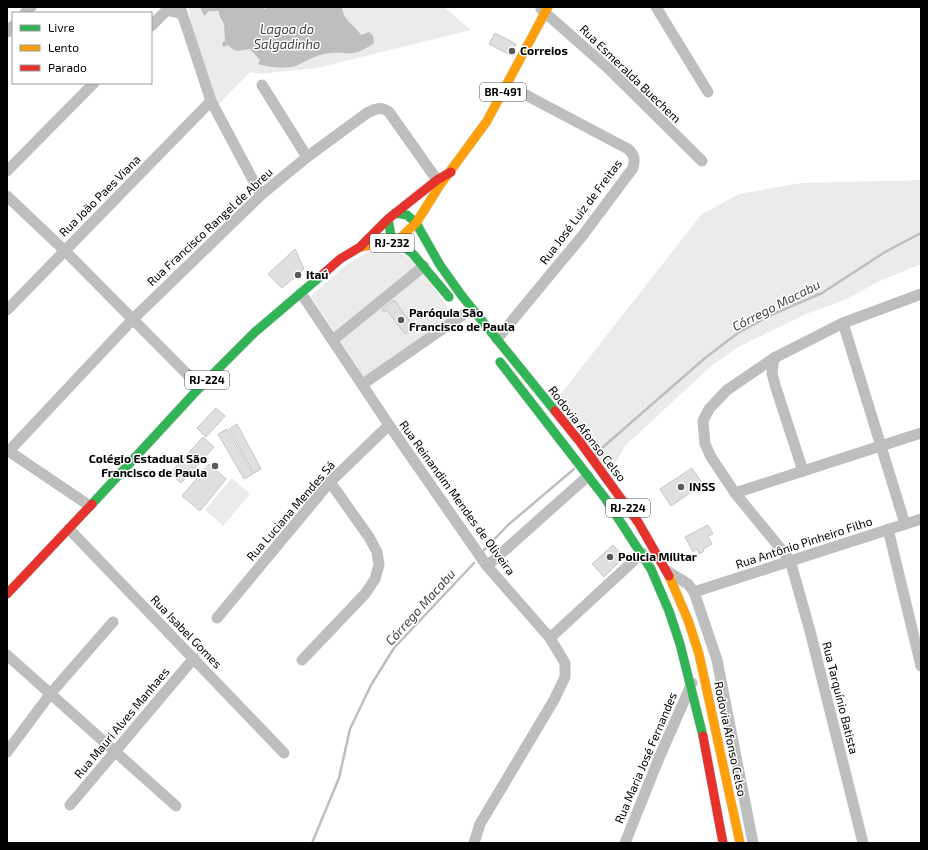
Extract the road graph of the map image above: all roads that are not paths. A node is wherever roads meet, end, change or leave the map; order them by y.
1 (656, 7) edge
2 (168, 8) edge
3 (544, 9) edge
4 (181, 10) edge
5 (152, 25) edge
6 (93, 84) edge
7 (262, 85) dead end
8 (507, 85) junction
9 (708, 92) dead end
10 (211, 101) junction
11 (307, 157) junction
12 (702, 161) dead end
13 (7, 171) edge
14 (450, 172) junction
15 (437, 180) junction
16 (261, 195) junction
17 (7, 196) edge
18 (395, 213) junction
19 (388, 219) junction
20 (416, 223) junction
21 (397, 241) junction
22 (360, 247) junction
23 (64, 250) junction
24 (424, 266) junction
25 (301, 293) junction
26 (921, 294) edge
27 (7, 310) edge
28 (462, 312) joint
29 (133, 319) junction
30 (843, 323) junction
31 (497, 339) junction
32 (333, 340) junction
33 (492, 352) dead end
34 (774, 358) junction
35 (363, 384) junction
36 (200, 387) junction
37 (389, 425) junction
38 (921, 432) edge
39 (882, 447) junction
40 (8, 450) edge
41 (803, 471) junction
42 (588, 476) junction
43 (330, 482) junction
44 (735, 493) junction
45 (90, 506) junction
46 (921, 519) edge
47 (905, 524) junction
48 (69, 529) junction
49 (888, 529) junction
50 (642, 553) junction
51 (790, 560) junction
52 (487, 566) junction
53 (667, 571) junction
54 (694, 592) junction
55 (7, 594) edge
56 (217, 618) dead end
57 (113, 622) dead end
58 (550, 638) junction
59 (7, 655) edge
60 (194, 658) junction
61 (302, 660) dead end
62 (921, 666) edge
63 (692, 683) junction
64 (51, 693) junction
65 (725, 702) junction
66 (712, 706) junction
67 (116, 751) junction
68 (7, 752) edge
69 (284, 753) dead end
70 (70, 805) dead end
71 (176, 806) dead end
72 (474, 843) edge
73 (625, 843) edge
74 (723, 843) edge
75 (740, 843) edge
76 (753, 843) edge
77 (863, 843) edge

1 - 9 street
2 - 4 street
2 - 5 street
3 - 8 main road, BR-491
3 - 12 street, Rua Esmeralda Buechem
4 - 10 street
6 - 13 street
7 - 11 street
8 - 14 main road, BR-491
8 - 31 street, Rua José Luiz de Freitas
10 - 16 street
10 - 23 street, Rua João Paes Viana
11 - 15 street, Rua Francisco Rangel de Abreu
11 - 16 street, Rua Francisco Rangel de Abreu
14 - 15 main road, BR-491
14 - 20 main road, BR-491
15 - 18 main road, BR-491
16 - 29 street, Rua Francisco Rangel de Abreu
17 - 23 street
18 - 19 main road, BR-491
18 - 20 main road
19 - 21 main road
19 - 22 main road, RJ-232
20 - 21 main road, RJ-232
20 - 31 main road, Rodovia Afonso Celso / RJ-224
21 - 22 main road, RJ-232
21 - 24 main road
22 - 25 main road, RJ-224
23 - 27 street, Rua João Paes Viana
23 - 29 street
24 - 28 main road
24 - 32 street
25 - 32 street, Rua Reinandim Mendes de Oliveira
25 - 36 main road, RJ-224
26 - 30 street
28 - 35 street
29 - 36 street
29 - 40 street, Rua Francisco Rangel de Abreu
30 - 34 street
30 - 39 street
31 - 53 main road, Rodovia Afonso Celso / RJ-224
32 - 35 street, Rua Reinandim Mendes de Oliveira
33 - 42 main road, Rodovia Afonso Celso / RJ-224
34 - 41 street
34 - 44 street
35 - 37 street, Rua Reinandim Mendes de Oliveira
36 - 45 main road, RJ-224
37 - 43 street, Rua Luciana Mendes Sá
37 - 52 street, Rua Reinandim Mendes de Oliveira
38 - 39 street
39 - 41 street
39 - 47 street
40 - 45 street
41 - 44 street
42 - 50 main road, Rodovia Afonso Celso / RJ-224
42 - 52 street
43 - 56 street, Rua Luciana Mendes Sá
43 - 61 street
44 - 51 street
45 - 48 main road, RJ-224
46 - 47 street, Rua Antônio Pinheiro Filho
47 - 49 street, Rua Antônio Pinheiro Filho
48 - 55 main road, RJ-224
48 - 60 street, Rua Isabel Gomes
49 - 51 street, Rua Antônio Pinheiro Filho
49 - 62 street
50 - 58 street
50 - 63 main road, Rodovia Afonso Celso / RJ-224
51 - 54 street, Rua Antônio Pinheiro Filho
51 - 77 street, Rua Tarquínio Batista
52 - 58 street, Rua Reinandim Mendes de Oliveira
53 - 54 street
53 - 66 main road, Rodovia Afonso Celso / RJ-224
54 - 65 street
57 - 64 street
58 - 72 street, Rua Reinandim Mendes de Oliveira
59 - 64 street
60 - 67 street, Rua Mauri Alves Manhaes
60 - 69 street, Rua Isabel Gomes
63 - 73 street, Rua Maria José Fernandes
63 - 74 main road, Rodovia Afonso Celso / RJ-224
64 - 67 street
64 - 68 street
65 - 66 street
65 - 76 street
66 - 75 main road, Rodovia Afonso Celso / RJ-224
67 - 70 street, Rua Mauri Alves Manhaes
67 - 71 street

